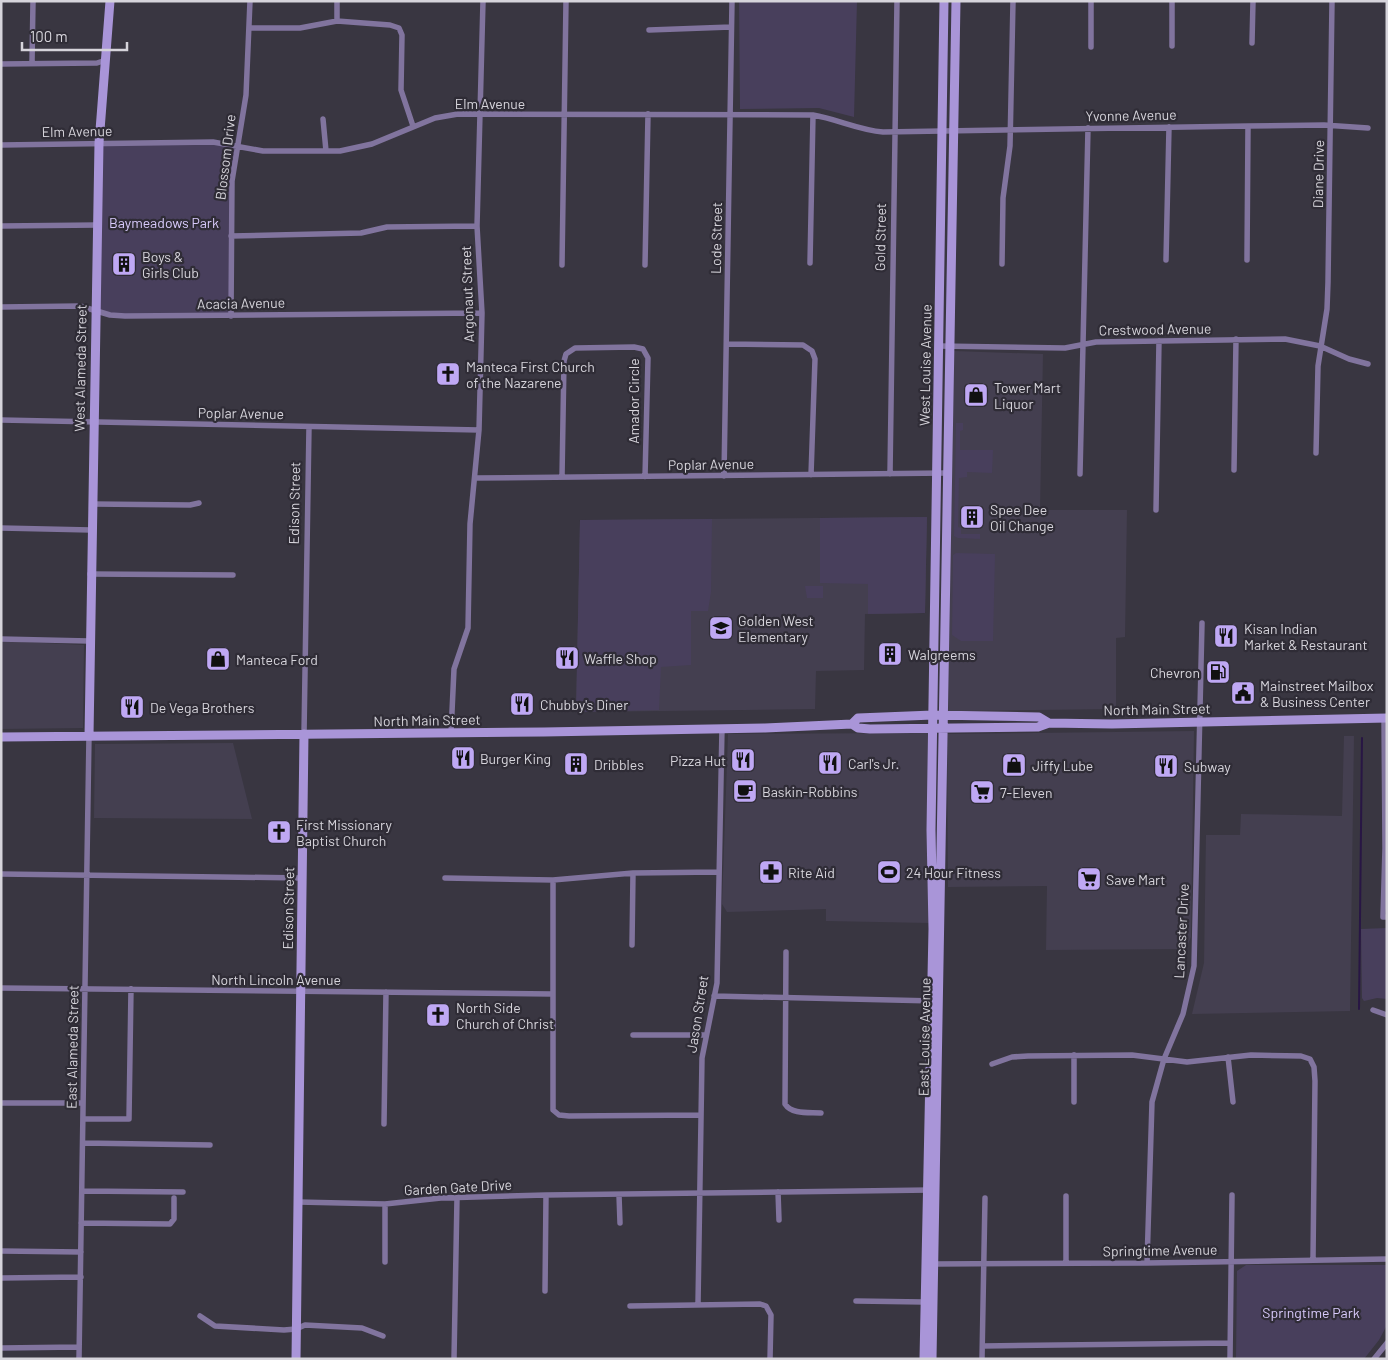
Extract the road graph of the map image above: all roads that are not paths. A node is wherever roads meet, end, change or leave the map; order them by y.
1 (33, 1) edge
2 (110, 1) edge
3 (250, 1) edge
4 (337, 1) edge
5 (483, 1) edge
6 (566, 1) edge
7 (732, 1) edge
8 (897, 1) edge
9 (944, 1) edge
10 (956, 1) edge
11 (1013, 1) edge
12 (1091, 1) edge
13 (1172, 1) edge
14 (1253, 1) edge
15 (1332, 1) edge
16 (337, 21) junction
17 (731, 27) junction
18 (250, 28) junction
19 (649, 30) dead end
20 (1252, 43) dead end
21 (1172, 46) dead end
22 (1091, 47) dead end
23 (106, 60) junction
24 (32, 63) junction
25 (1, 64) edge
26 (730, 113) junction
27 (480, 114) junction
28 (648, 114) junction
29 (565, 115) junction
30 (813, 115) junction
31 (323, 119) dead end
32 (413, 126) junction
33 (1248, 126) junction
34 (1331, 126) junction
35 (1169, 127) junction
36 (1088, 128) junction
37 (1368, 128) dead end
38 (1010, 129) junction
39 (942, 130) junction
40 (954, 130) junction
41 (894, 131) junction
42 (99, 143) junction
43 (1, 145) edge
44 (236, 147) junction
45 (326, 151) junction
46 (98, 225) junction
47 (1, 226) edge
48 (477, 226) junction
49 (231, 236) junction
50 (1166, 260) dead end
51 (1247, 260) dead end
52 (810, 263) dead end
53 (1002, 264) dead end
54 (562, 265) dead end
55 (646, 265) dead end
56 (1, 307) edge
57 (96, 310) junction
58 (482, 313) junction
59 (232, 316) junction
60 (1236, 340) junction
61 (1159, 341) junction
62 (727, 344) junction
63 (1083, 344) junction
64 (939, 346) junction
65 (950, 346) junction
66 (1320, 346) junction
67 (1368, 364) dead end
68 (1, 420) edge
69 (93, 422) junction
70 (309, 427) junction
71 (479, 430) junction
72 (1316, 453) dead end
73 (1234, 470) dead end
74 (937, 473) junction
75 (948, 473) junction
76 (890, 474) junction
77 (1080, 474) dead end
78 (811, 475) junction
79 (724, 476) junction
80 (562, 477) junction
81 (645, 477) junction
82 (474, 478) junction
83 (199, 503) dead end
84 (92, 504) junction
85 (1156, 510) dead end
86 (1, 528) edge
87 (91, 530) junction
88 (90, 574) junction
89 (233, 575) dead end
90 (1202, 623) dead end
91 (1, 639) edge
92 (89, 641) junction
93 (933, 715) junction
94 (944, 715) junction
95 (1385, 718) edge
96 (1198, 722) junction
97 (1048, 723) junction
98 (852, 724) junction
99 (722, 728) junction
100 (933, 728) junction
101 (944, 728) junction
102 (451, 733) junction
103 (304, 734) junction
104 (89, 736) junction
105 (1, 737) edge
106 (1385, 775) edge
107 (1386, 848) edge
108 (718, 872) junction
109 (633, 873) junction
110 (1, 874) edge
111 (87, 875) junction
112 (302, 878) junction
113 (445, 878) dead end
114 (554, 880) junction
115 (1385, 916) edge
116 (632, 946) dead end
117 (786, 952) dead end
118 (1, 988) edge
119 (86, 988) junction
120 (131, 989) junction
121 (301, 991) junction
122 (386, 992) junction
123 (552, 994) junction
124 (714, 996) junction
125 (784, 999) junction
126 (935, 1000) junction
127 (1373, 1010) dead end
128 (1387, 1014) edge
129 (632, 1035) dead end
130 (705, 1035) junction
131 (1074, 1055) junction
132 (1228, 1058) junction
133 (1164, 1059) junction
134 (992, 1064) dead end
135 (1074, 1102) dead end
136 (1233, 1102) dead end
137 (1, 1103) edge
138 (83, 1103) junction
139 (821, 1113) dead end
140 (701, 1115) junction
141 (83, 1119) junction
142 (384, 1124) dead end
143 (83, 1143) junction
144 (210, 1145) dead end
145 (931, 1190) junction
146 (82, 1191) junction
147 (183, 1192) dead end
148 (778, 1192) junction
149 (700, 1193) junction
150 (546, 1195) junction
151 (619, 1195) junction
152 (1232, 1195) dead end
153 (1066, 1196) dead end
154 (174, 1198) dead end
155 (457, 1198) junction
156 (985, 1198) dead end
157 (298, 1202) junction
158 (385, 1204) junction
159 (778, 1220) dead end
160 (620, 1223) dead end
161 (82, 1224) junction
162 (1, 1251) edge
163 (81, 1252) junction
164 (1313, 1259) junction
165 (1387, 1259) edge
166 (1231, 1261) junction
167 (385, 1262) dead end
168 (1066, 1263) junction
169 (934, 1264) junction
170 (984, 1264) junction
171 (1147, 1264) junction
172 (81, 1277) junction
173 (1, 1278) edge
174 (545, 1291) dead end
175 (856, 1301) dead end
176 (924, 1302) junction
177 (698, 1304) junction
178 (630, 1306) dead end
179 (200, 1316) dead end
180 (296, 1329) junction
181 (383, 1336) dead end
182 (1230, 1343) junction
183 (1387, 1343) edge
184 (983, 1346) junction
185 (79, 1347) junction
186 (1, 1348) edge
187 (79, 1359) edge
188 (296, 1359) edge
189 (454, 1359) edge
190 (770, 1359) edge
191 (924, 1359) edge
192 (932, 1359) edge
193 (982, 1359) edge
194 (1230, 1359) edge
195 (1374, 1359) edge

1 - 24 street
2 - 23 main road, West Alameda Street
3 - 18 street, Blossom Drive
4 - 16 street
5 - 27 street, Argonaut Street
6 - 29 street
7 - 17 street, Lode Street
8 - 41 street, Gold Street
9 - 39 main road, West Louise Avenue
10 - 40 main road, West Louise Avenue
11 - 38 street
12 - 22 street
13 - 21 street
14 - 20 street
15 - 34 street, Diane Drive
16 - 18 street
16 - 32 street
17 - 19 street
17 - 26 street, Lode Street
18 - 44 street, Blossom Drive
23 - 24 street
23 - 42 main road, West Alameda Street
24 - 25 street
26 - 28 street, Elm Avenue
26 - 30 street, Elm Avenue
26 - 62 street, Lode Street
27 - 29 street, Elm Avenue
27 - 32 street, Elm Avenue
27 - 48 street, Argonaut Street
28 - 29 street, Elm Avenue
28 - 55 street
29 - 54 street
30 - 41 street, Elm Avenue
30 - 52 street
31 - 45 street
32 - 45 street, Elm Avenue
33 - 34 street, Yvonne Avenue
33 - 35 street, Yvonne Avenue
33 - 51 street
34 - 37 street, Yvonne Avenue
34 - 66 street, Diane Drive
35 - 36 street, Yvonne Avenue
35 - 50 street
36 - 38 street, Yvonne Avenue
36 - 63 street
38 - 40 street, Yvonne Avenue
38 - 53 street
39 - 40 street, Yvonne Avenue
39 - 41 street, Yvonne Avenue
39 - 64 main road, West Louise Avenue
40 - 65 main road, West Louise Avenue
41 - 76 street, Gold Street
42 - 43 street, Elm Avenue
42 - 44 street, Elm Avenue
42 - 46 main road, West Alameda Street
44 - 45 street, Elm Avenue
44 - 49 street, Blossom Drive
46 - 47 street
46 - 57 main road, West Alameda Street
48 - 49 street
48 - 58 street, Argonaut Street
49 - 59 street, Blossom Drive
56 - 57 street, Acacia Avenue
57 - 59 street, Acacia Avenue
57 - 69 main road, West Alameda Street
58 - 59 street, Acacia Avenue
58 - 71 street, Argonaut Street
60 - 61 street, Crestwood Avenue
60 - 66 street, Crestwood Avenue
60 - 73 street
61 - 63 street, Crestwood Avenue
61 - 85 street
62 - 78 street
62 - 79 street, Lode Street
63 - 65 street, Crestwood Avenue
63 - 77 street
64 - 65 street, Crestwood Avenue
64 - 74 main road, West Louise Avenue
65 - 75 main road, West Louise Avenue
66 - 67 street, Crestwood Avenue
66 - 72 street, Diane Drive
68 - 69 street, Poplar Avenue
69 - 70 street, Poplar Avenue
69 - 84 main road, West Alameda Street
70 - 71 street, Poplar Avenue
70 - 103 street, Edison Street
71 - 82 street, Argonaut Street
74 - 75 street, Poplar Avenue
74 - 76 street, Poplar Avenue
74 - 93 main road, West Louise Avenue
75 - 94 main road, West Louise Avenue
76 - 78 street, Poplar Avenue
78 - 79 street, Poplar Avenue
79 - 81 street, Poplar Avenue
80 - 81 street, Poplar Avenue
80 - 81 street, Amador Circle
80 - 82 street, Poplar Avenue
82 - 102 street, Argonaut Street
83 - 84 street
84 - 87 main road, West Alameda Street
86 - 87 street
87 - 88 main road, West Alameda Street
88 - 89 street
88 - 92 main road, West Alameda Street
90 - 96 street, Lancaster Drive
91 - 92 street
92 - 104 main road, West Alameda Street
93 - 94 main road, North Main Street
93 - 98 main road, North Main Street
93 - 100 main road, West Louise Avenue
94 - 97 main road, North Main Street
94 - 101 main road, East Louise Avenue
95 - 96 main road, North Main Street
95 - 106 street
96 - 97 main road, North Main Street
96 - 133 street, Lancaster Drive
97 - 101 main road, North Main Street
98 - 99 main road, North Main Street
98 - 100 main road, North Main Street
99 - 102 main road, North Main Street
99 - 108 street, Jason Street
100 - 101 main road, North Main Street
100 - 126 main road, East Louise Avenue
101 - 126 main road, East Louise Avenue
102 - 103 main road, North Main Street
103 - 104 main road, North Main Street
103 - 112 main road, Edison Street
104 - 105 main road, North Main Street
104 - 111 street, East Alameda Street
106 - 107 street
107 - 115 street
108 - 109 street
108 - 124 street, Jason Street
109 - 114 street
109 - 116 street
110 - 111 street
111 - 112 street
111 - 119 street, East Alameda Street
112 - 121 main road, Edison Street
113 - 114 street
114 - 123 street
117 - 125 street
118 - 119 street, North Lincoln Avenue
119 - 120 street, North Lincoln Avenue
119 - 138 street, East Alameda Street
120 - 121 street, North Lincoln Avenue
120 - 141 street
121 - 122 street, North Lincoln Avenue
121 - 157 main road, Edison Street
122 - 123 street, North Lincoln Avenue
122 - 142 street
123 - 140 street
124 - 125 street
124 - 130 street, Jason Street
125 - 126 street
125 - 139 street
126 - 145 main road, East Louise Avenue
127 - 128 street
129 - 130 street
130 - 140 street, Jason Street
131 - 133 street
131 - 134 street
131 - 135 street
132 - 133 street
132 - 136 street
132 - 164 street
133 - 171 street, Lancaster Drive
137 - 138 street
138 - 141 street, East Alameda Street
140 - 149 street, Jason Street
141 - 143 street, East Alameda Street
143 - 144 street
143 - 146 street, East Alameda Street
145 - 148 street, Garden Gate Drive
145 - 169 main road, East Louise Avenue
145 - 176 main road, East Louise Avenue
146 - 147 street
146 - 161 street, East Alameda Street
148 - 149 street, Garden Gate Drive
148 - 159 street
149 - 151 street, Garden Gate Drive
149 - 177 street, Jason Street
150 - 151 street, Garden Gate Drive
150 - 155 street, Garden Gate Drive
150 - 174 street
151 - 160 street
152 - 166 street
153 - 168 street
154 - 161 street
155 - 158 street, Garden Gate Drive
155 - 189 street
156 - 170 street
157 - 158 street, Garden Gate Drive
157 - 180 main road, Edison Street
158 - 167 street
161 - 163 street, East Alameda Street
162 - 163 street
163 - 172 street, East Alameda Street
164 - 165 street, Springtime Avenue
164 - 166 street, Springtime Avenue
166 - 171 street, Springtime Avenue
166 - 182 street
168 - 170 street, Springtime Avenue
168 - 171 street, Springtime Avenue
169 - 170 street, Springtime Avenue
169 - 192 main road, East Louise Avenue
170 - 184 street
172 - 173 street
172 - 185 street, East Alameda Street
175 - 176 street
176 - 191 main road, East Louise Avenue
177 - 178 street
177 - 190 street
179 - 180 street
180 - 181 street
180 - 188 main road, Edison Street
182 - 184 street
182 - 194 street
183 - 195 street
184 - 193 street
185 - 186 street
185 - 187 street, East Alameda Street

